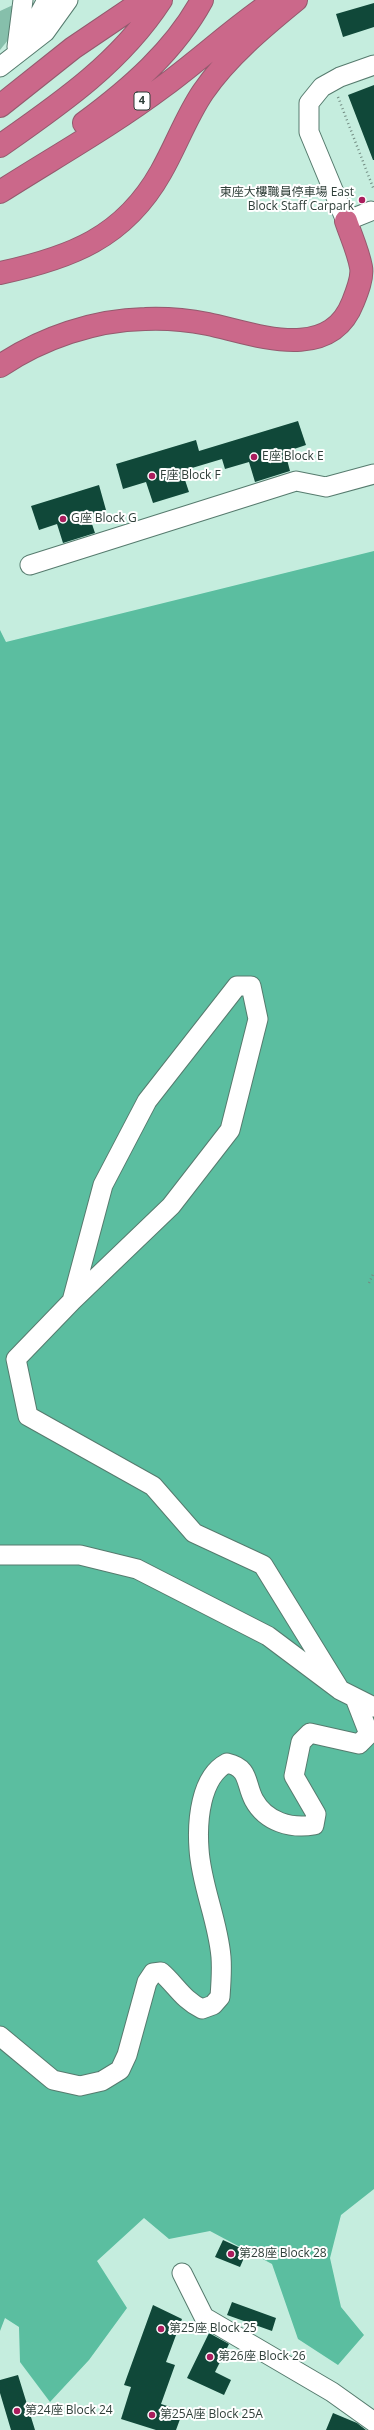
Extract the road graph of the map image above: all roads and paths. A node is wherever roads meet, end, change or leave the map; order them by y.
1 (23, 0) edge
2 (47, 0) edge
3 (68, 0) edge
4 (144, 0) edge
5 (161, 0) edge
6 (202, 0) edge
7 (275, 0) edge
8 (296, 0) edge
9 (15, 55) junction
10 (374, 65) edge
11 (0, 67) edge
12 (336, 92) dead end
13 (0, 106) edge
14 (0, 146) edge
15 (0, 186) edge
16 (374, 190) edge
17 (0, 192) edge
18 (371, 211) dead end
19 (346, 221) junction
20 (0, 273) edge
21 (0, 366) edge
22 (374, 474) edge
23 (30, 566) dead end
24 (374, 1272) edge
25 (369, 1283) dead end
26 (72, 1301) junction
27 (0, 1555) edge
28 (347, 1694) junction
29 (374, 1707) edge
30 (0, 2036) edge
31 (182, 2273) dead end
32 (374, 2422) edge

1 - 9 street
2 - 9 street
3 - 9 street
4 - 13 highway
5 - 14 highway
6 - 15 highway
7 - 17 highway, 4
8 - 20 highway
9 - 11 street
10 - 19 street
12 - 16 path
18 - 19 street
19 - 21 highway
22 - 23 street
24 - 25 path
26 - 26 street
26 - 28 street
27 - 28 street
28 - 29 street
28 - 30 street
31 - 32 street

